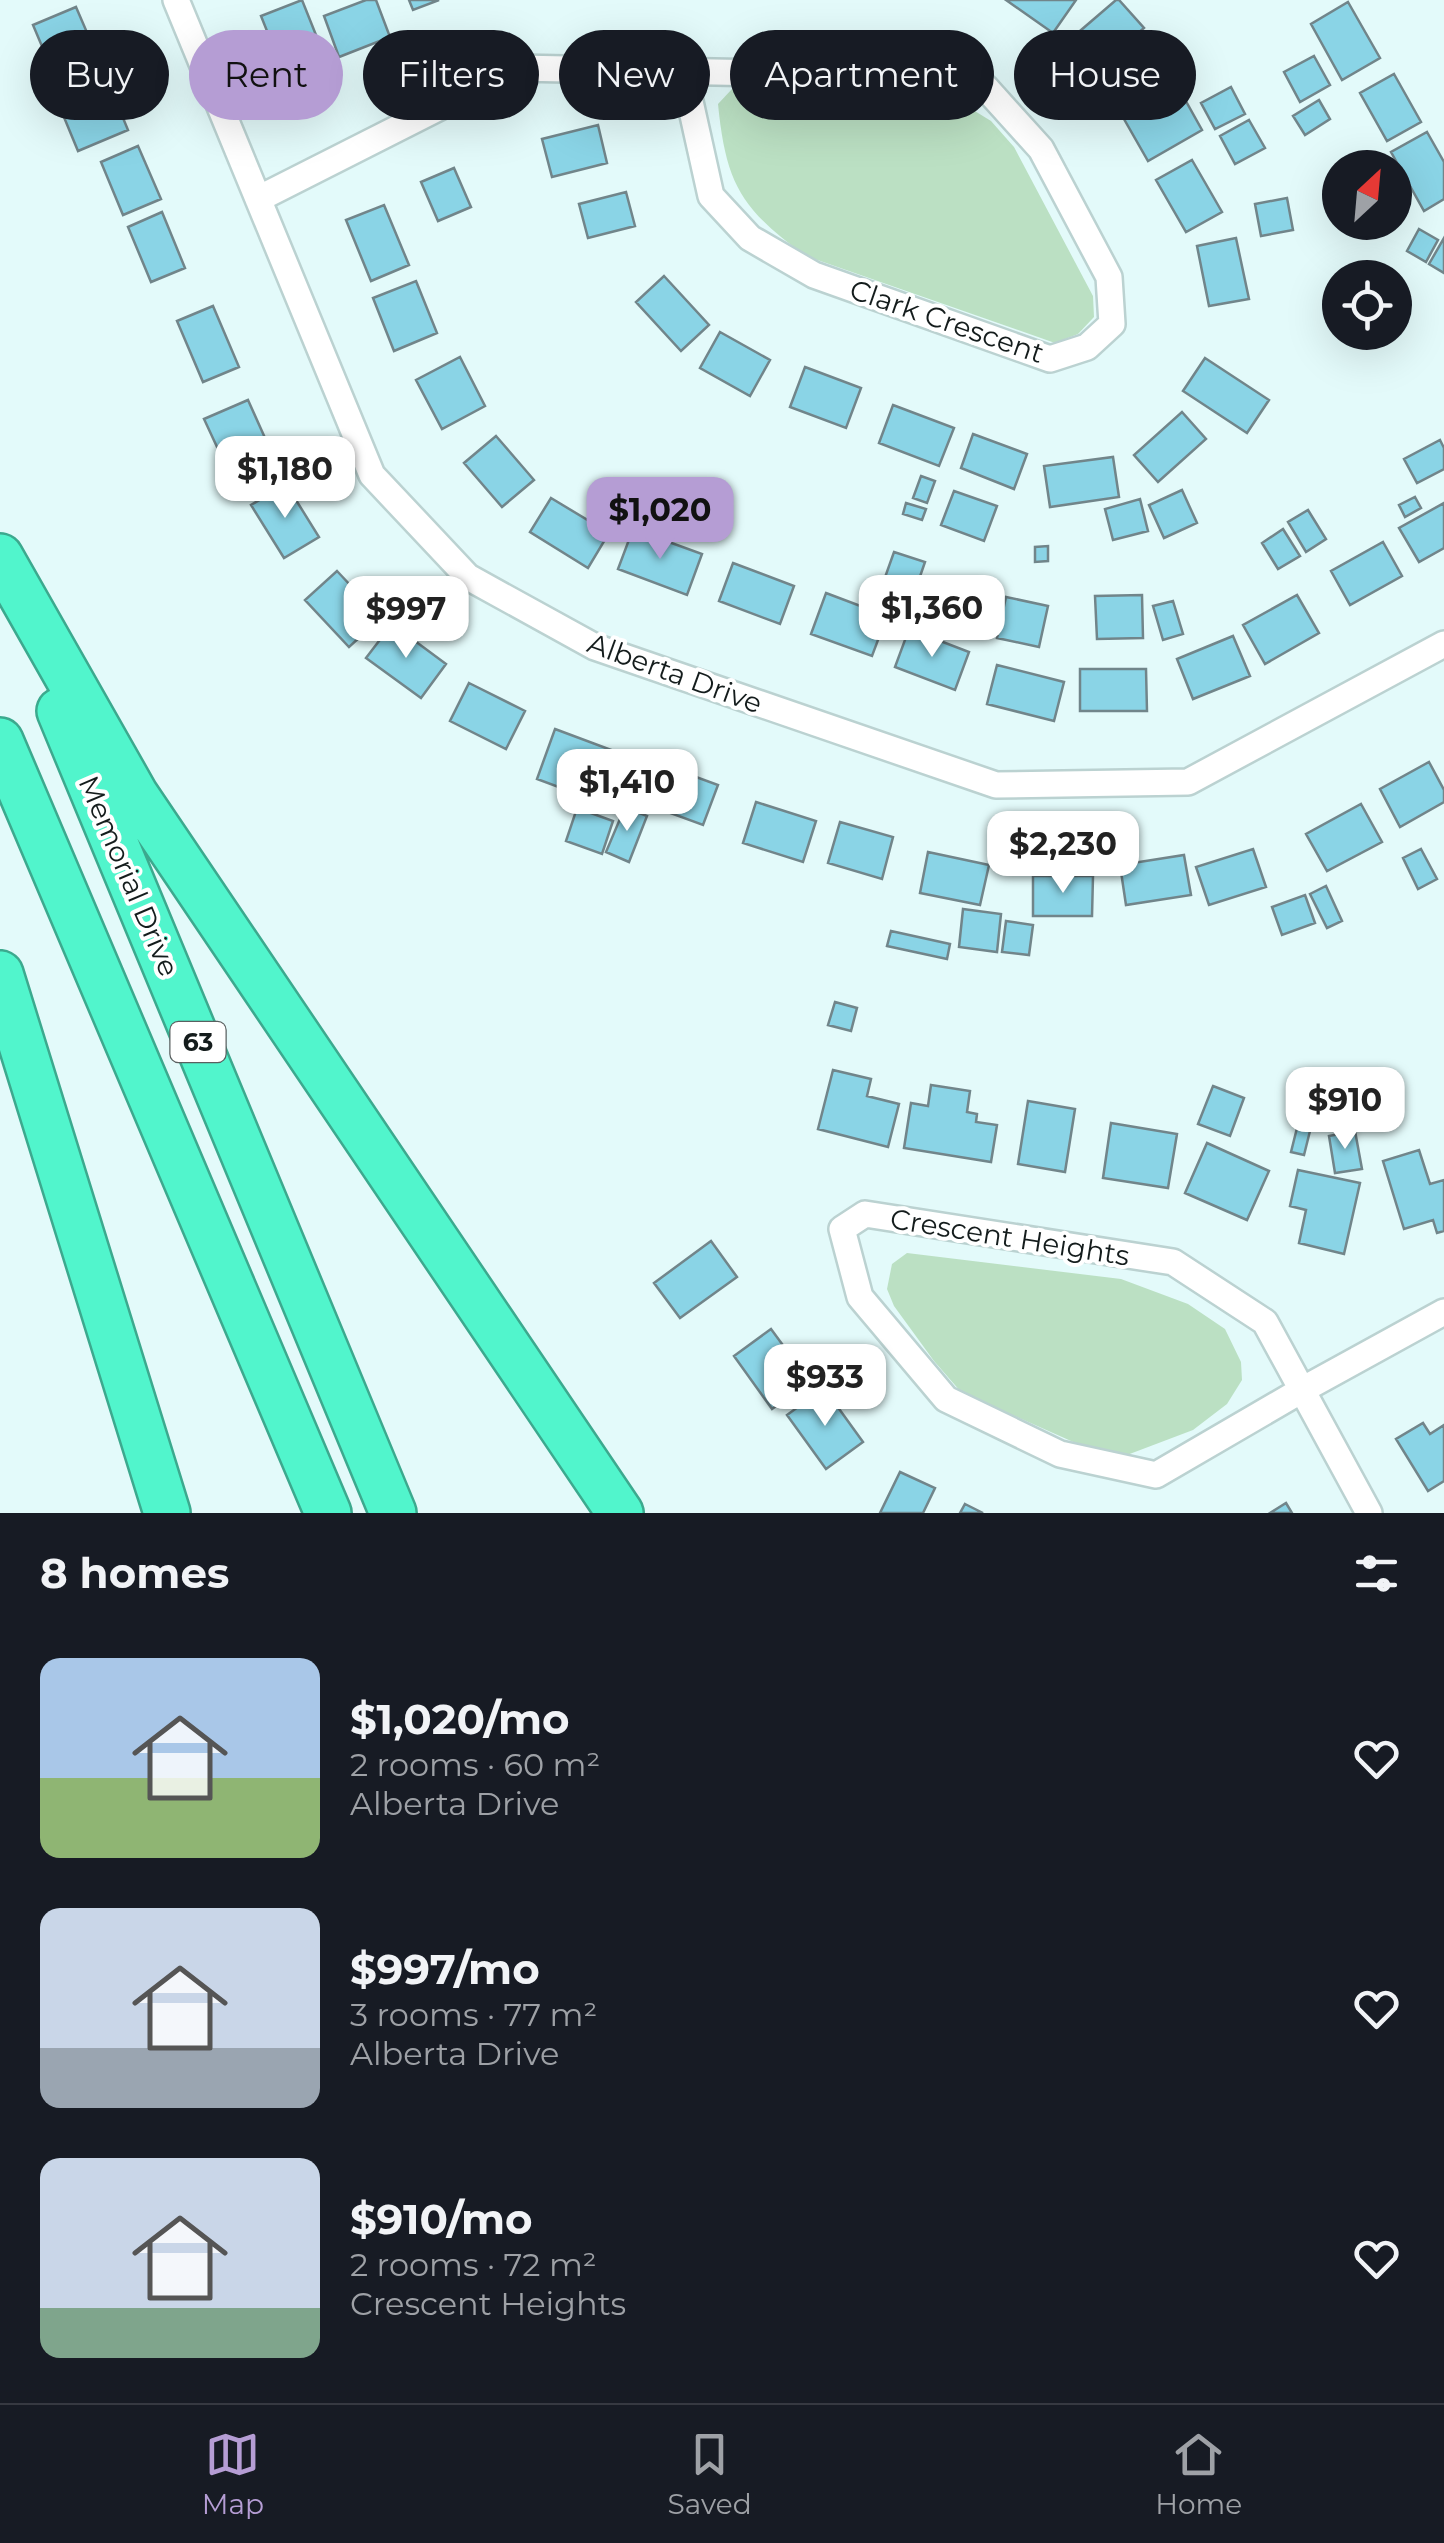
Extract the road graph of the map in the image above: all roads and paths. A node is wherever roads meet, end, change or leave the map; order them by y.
1 (176, 0) edge
2 (559, 69) edge
3 (683, 70) joint
4 (258, 199) junction
5 (0, 557) edge
6 (0, 573) edge
7 (1444, 644) edge
8 (0, 741) edge
9 (0, 974) edge
10 (1444, 1312) edge
11 (1302, 1390) junction
12 (168, 1513) edge
13 (328, 1513) edge
14 (392, 1513) edge
15 (620, 1513) edge
16 (1369, 1513) edge

1 - 4 street, Alberta Drive
2 - 4 street, Clark Crescent
3 - 3 street, Clark Crescent
4 - 7 street, Alberta Drive
5 - 15 highway
6 - 14 highway, Memorial Drive / 63
8 - 13 highway, 63
9 - 12 highway
10 - 11 street, Crescent Heights
11 - 11 street, Crescent Heights
11 - 16 street

